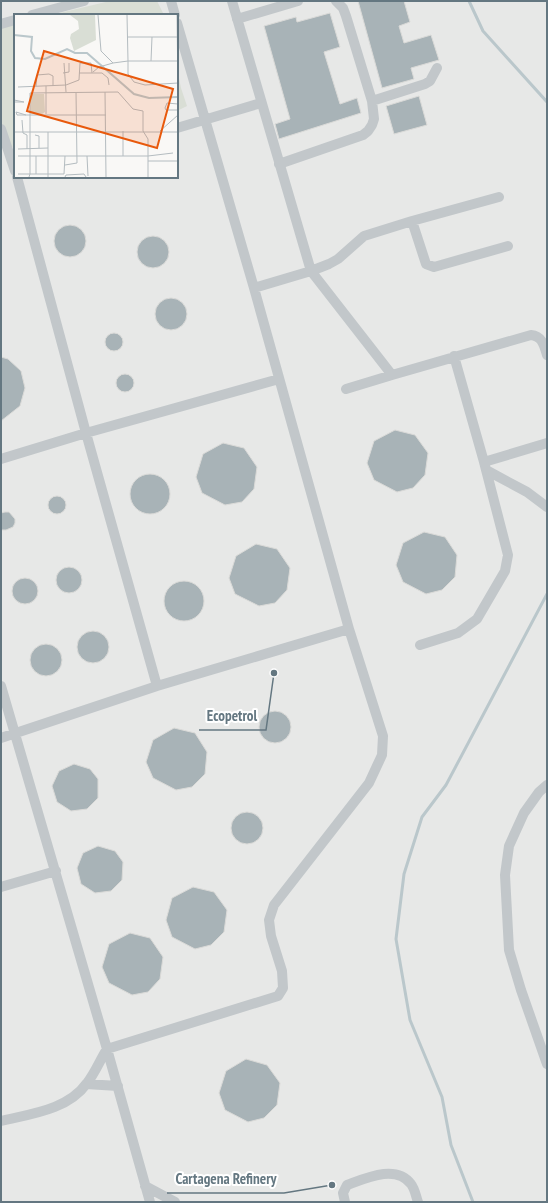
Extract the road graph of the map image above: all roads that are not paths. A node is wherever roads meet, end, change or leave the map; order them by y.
1 (84, 1) edge
2 (171, 1) edge
3 (232, 1) edge
4 (298, 1) edge
5 (336, 1) edge
6 (36, 14) edge
7 (175, 14) edge
8 (237, 18) junction
9 (14, 20) edge
10 (1, 24) edge
11 (178, 26) edge
12 (437, 68) dead end
13 (372, 101) junction
14 (261, 103) junction
15 (205, 120) junction
16 (178, 128) edge
17 (1, 129) edge
18 (279, 164) junction
19 (14, 168) edge
20 (16, 178) edge
21 (499, 197) dead end
22 (412, 221) junction
23 (508, 246) dead end
24 (310, 271) junction
25 (254, 288) junction
26 (547, 355) edge
27 (454, 356) junction
28 (392, 375) junction
29 (279, 378) junction
30 (346, 389) dead end
31 (86, 433) junction
32 (547, 443) edge
33 (1, 459) edge
34 (485, 466) junction
35 (547, 507) edge
36 (349, 629) junction
37 (420, 645) dead end
38 (1, 686) edge
39 (157, 686) junction
40 (15, 734) junction
41 (1, 738) edge
42 (547, 785) edge
43 (56, 872) junction
44 (1, 887) edge
45 (107, 1049) junction
46 (547, 1064) edge
47 (86, 1084) junction
48 (118, 1086) junction
49 (1, 1122) edge
50 (145, 1186) junction
51 (150, 1202) edge
52 (175, 1202) edge
53 (345, 1202) edge
54 (418, 1202) edge

1 - 6 lane
2 - 7 lane
3 - 8 lane
4 - 8 lane
5 - 13 lane
8 - 14 lane
9 - 10 lane
11 - 15 lane
12 - 13 lane
13 - 18 lane
14 - 15 lane
14 - 18 lane
15 - 16 lane
15 - 25 lane
17 - 19 lane
18 - 24 lane
20 - 31 lane
21 - 22 lane
22 - 23 lane
22 - 24 lane
24 - 25 lane
24 - 28 lane
25 - 29 lane
26 - 27 lane
27 - 28 lane
27 - 34 lane
28 - 30 lane
29 - 31 lane
29 - 36 lane
31 - 33 lane
31 - 39 lane
32 - 34 lane
34 - 35 lane
34 - 37 lane
36 - 39 lane
36 - 45 lane
38 - 40 lane
39 - 40 lane
40 - 41 lane
40 - 43 lane
42 - 46 lane
43 - 44 lane
43 - 45 lane
45 - 47 lane
45 - 48 lane
47 - 48 lane
47 - 49 lane
48 - 50 lane
50 - 51 lane
50 - 52 lane
53 - 54 lane

